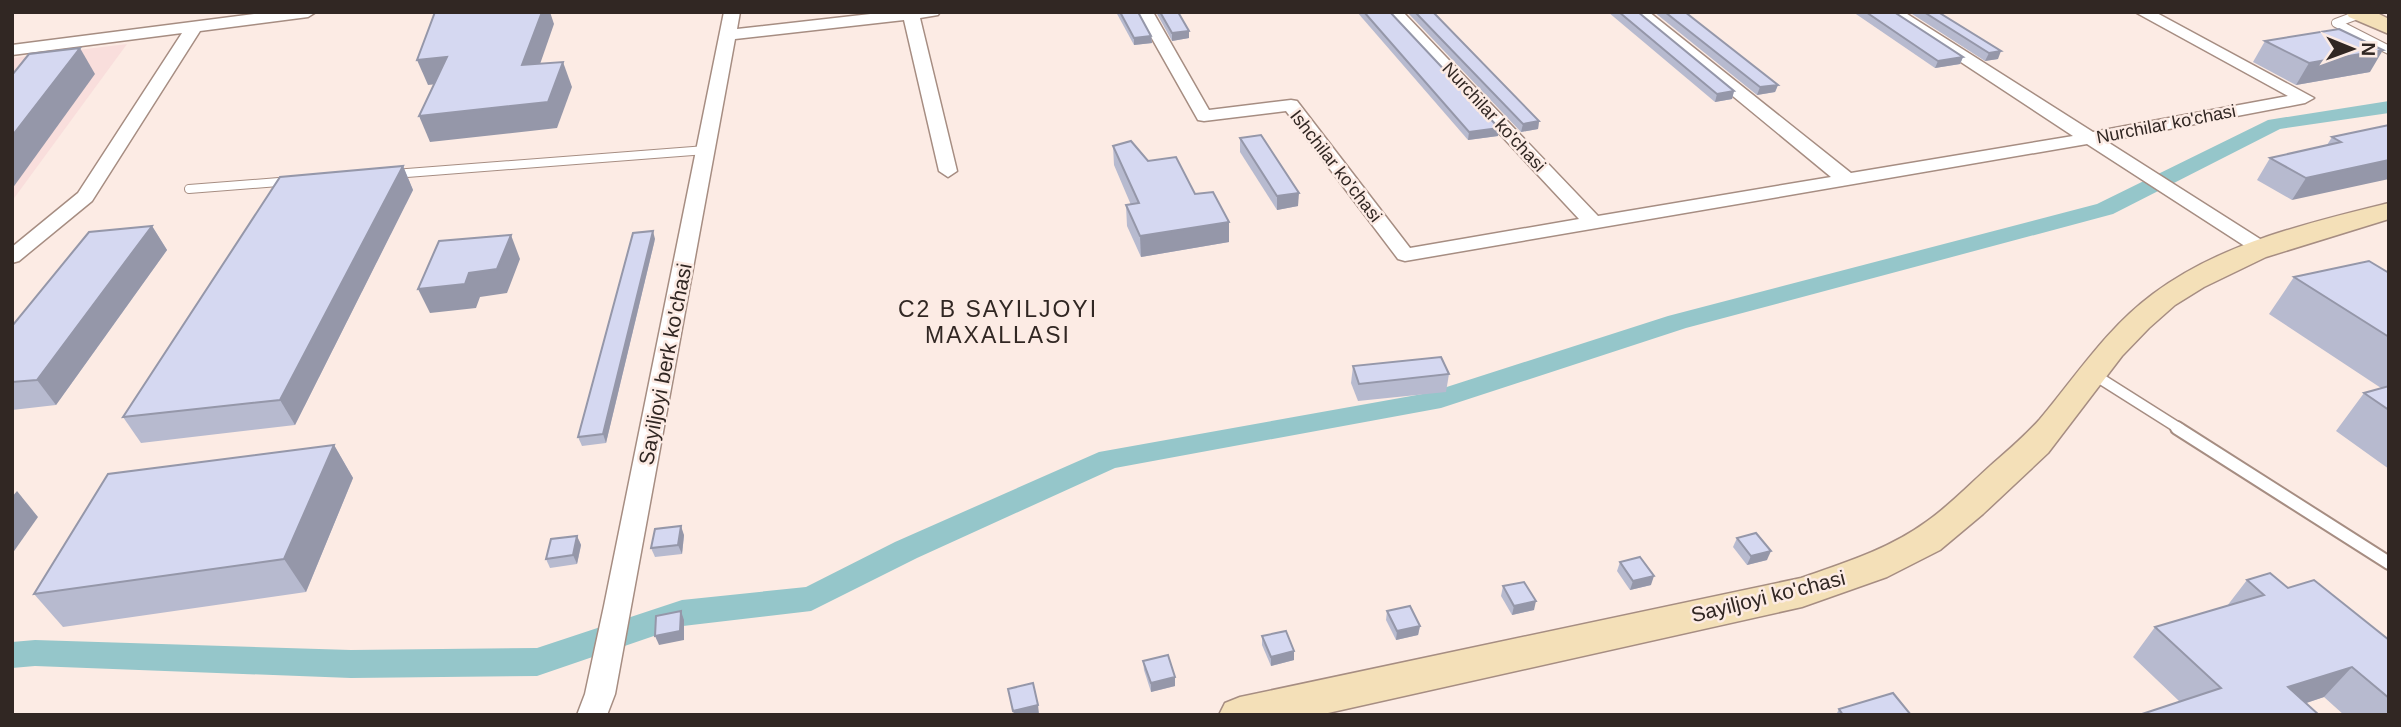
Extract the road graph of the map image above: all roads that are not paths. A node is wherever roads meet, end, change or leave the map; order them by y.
1 (309, 12) edge
2 (732, 12) edge
3 (932, 12) edge
4 (1146, 12) edge
5 (1394, 12) edge
6 (1639, 12) edge
7 (1893, 12) edge
8 (2143, 12) edge
9 (2359, 13) edge
10 (911, 15) junction
11 (194, 27) junction
12 (2389, 27) edge
13 (728, 35) junction
14 (12, 50) edge
15 (2389, 50) edge
16 (2091, 138) junction
17 (706, 150) junction
18 (948, 171) dead end
19 (379, 175) edge
20 (1846, 179) junction
21 (298, 181) edge
22 (189, 189) dead end
23 (2389, 211) edge
24 (1593, 223) junction
25 (2261, 248) junction
26 (1405, 255) joint
27 (12, 257) edge
28 (2090, 372) junction
29 (2389, 563) edge
30 (596, 705) edge
31 (1240, 715) edge

1 - 11 street
2 - 13 street, Sayiljoyi berk ko'chasi
3 - 10 street
4 - 26 street, Ishchilar ko'chasi
5 - 24 street, Nurchilar ko'chasi
6 - 20 street
7 - 16 street
8 - 16 street, Nurchilar ko'chasi
9 - 12 main road
9 - 15 lane
10 - 13 street
10 - 18 street
11 - 14 street
11 - 27 street
13 - 17 street, Sayiljoyi berk ko'chasi
16 - 20 street, Nurchilar ko'chasi
16 - 25 street
17 - 19 lane
17 - 30 street, Sayiljoyi berk ko'chasi
20 - 24 street, Nurchilar ko'chasi
21 - 22 lane
23 - 25 main road, Sayiljoyi ko'chasi
24 - 26 street, Nurchilar ko'chasi
25 - 28 main road, Sayiljoyi ko'chasi
28 - 29 lane
28 - 31 main road, Sayiljoyi ko'chasi

